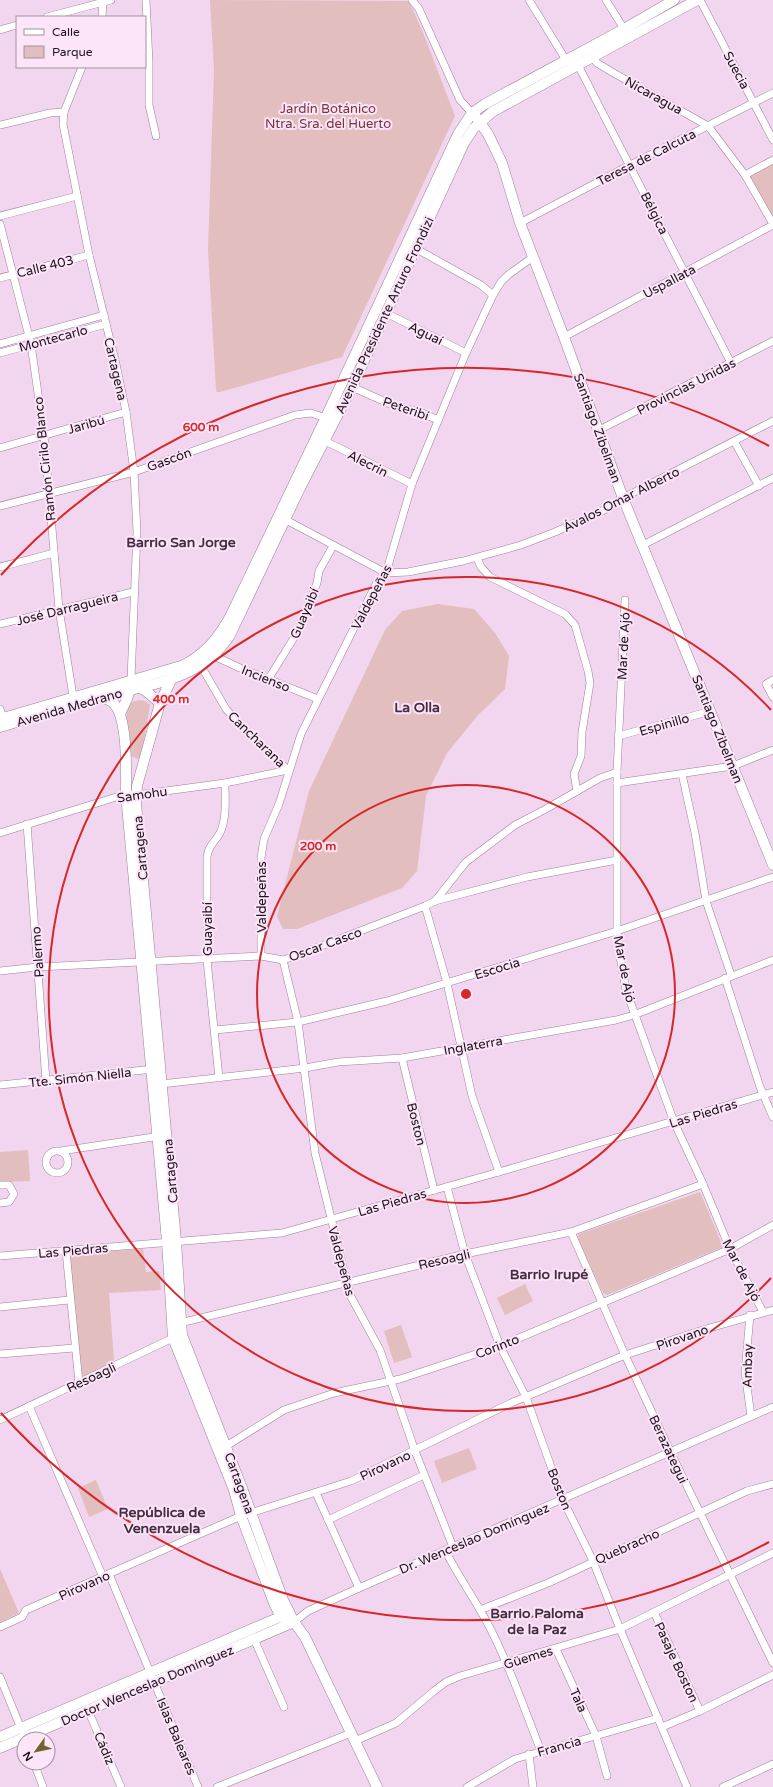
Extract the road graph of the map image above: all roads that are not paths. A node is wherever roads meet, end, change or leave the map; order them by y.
1 (146, 0) edge
2 (412, 0) edge
3 (529, 0) edge
4 (606, 0) edge
5 (674, 0) edge
6 (696, 0) edge
7 (700, 0) edge
8 (106, 1) edge
9 (680, 4) edge
10 (51, 16) edge
11 (102, 16) edge
12 (16, 25) edge
13 (624, 29) junction
14 (0, 30) edge
15 (589, 53) junction
16 (566, 60) junction
17 (578, 65) junction
18 (82, 68) edge
19 (773, 93) edge
20 (755, 103) junction
21 (64, 112) junction
22 (472, 113) junction
23 (480, 122) junction
24 (0, 125) edge
25 (708, 126) junction
26 (156, 136) dead end
27 (773, 140) edge
28 (773, 160) edge
29 (630, 165) junction
30 (745, 175) junction
31 (77, 196) junction
32 (0, 216) edge
33 (520, 222) junction
34 (0, 224) edge
35 (773, 224) edge
36 (415, 248) junction
37 (90, 255) junction
38 (533, 256) junction
39 (685, 272) junction
40 (14, 274) junction
41 (0, 278) edge
42 (493, 295) junction
43 (381, 298) junction
44 (390, 303) junction
45 (386, 313) junction
46 (104, 315) junction
47 (106, 324) junction
48 (29, 336) junction
49 (564, 337) junction
50 (773, 341) edge
51 (0, 344) edge
52 (31, 344) junction
53 (0, 352) edge
54 (466, 354) junction
55 (731, 363) junction
56 (352, 387) junction
57 (126, 412) junction
58 (330, 420) junction
59 (438, 420) junction
60 (773, 421) edge
61 (599, 430) junction
62 (44, 436) junction
63 (325, 441) junction
64 (734, 441) junction
65 (0, 448) edge
66 (134, 472) junction
67 (773, 478) edge
68 (412, 484) junction
69 (759, 486) junction
70 (49, 493) junction
71 (624, 498) junction
72 (0, 506) edge
73 (286, 520) junction
74 (643, 545) junction
75 (333, 546) junction
76 (54, 553) junction
77 (477, 558) junction
78 (0, 567) edge
79 (386, 573) junction
80 (133, 592) junction
81 (625, 600) dead end
82 (59, 609) junction
83 (0, 624) edge
84 (214, 656) junction
85 (201, 666) junction
86 (172, 678) junction
87 (269, 678) junction
88 (131, 679) junction
89 (770, 682) edge
90 (135, 689) junction
91 (73, 696) junction
92 (97, 697) junction
93 (773, 697) edge
94 (318, 699) junction
95 (160, 702) junction
96 (711, 711) junction
97 (120, 714) junction
98 (2, 719) edge
99 (618, 736) junction
100 (773, 750) edge
101 (126, 758) junction
102 (145, 760) junction
103 (733, 766) junction
104 (288, 770) junction
105 (616, 772) junction
106 (682, 774) junction
107 (225, 783) junction
108 (617, 783) junction
109 (577, 791) junction
110 (131, 794) junction
111 (27, 824) junction
112 (0, 833) edge
113 (617, 860) junction
114 (773, 865) edge
115 (773, 877) edge
116 (435, 900) junction
117 (706, 901) junction
118 (426, 906) junction
119 (617, 931) junction
120 (261, 956) junction
121 (207, 960) junction
122 (283, 960) junction
123 (773, 960) edge
124 (146, 962) junction
125 (38, 967) junction
126 (0, 971) edge
127 (728, 976) junction
128 (447, 984) junction
129 (634, 1015) junction
130 (298, 1022) junction
131 (215, 1030) junction
132 (462, 1047) junction
133 (402, 1058) junction
134 (156, 1068) junction
135 (304, 1068) junction
136 (219, 1078) junction
137 (46, 1081) junction
138 (161, 1084) junction
139 (0, 1085) edge
140 (773, 1092) edge
141 (764, 1095) junction
142 (773, 1117) edge
143 (674, 1122) junction
144 (162, 1135) junction
145 (61, 1151) dead end
146 (499, 1172) junction
147 (703, 1184) junction
148 (0, 1185) edge
149 (447, 1187) junction
150 (434, 1190) junction
151 (0, 1203) edge
152 (330, 1219) junction
153 (773, 1225) edge
154 (571, 1232) junction
155 (172, 1241) junction
156 (730, 1249) junction
157 (66, 1251) junction
158 (465, 1254) junction
159 (0, 1256) edge
160 (348, 1283) junction
161 (69, 1300) junction
162 (602, 1302) junction
163 (0, 1307) edge
164 (773, 1310) edge
165 (763, 1312) junction
166 (750, 1316) junction
167 (180, 1322) junction
168 (178, 1336) junction
169 (500, 1346) junction
170 (74, 1348) junction
171 (0, 1354) edge
172 (625, 1355) junction
173 (392, 1381) junction
174 (79, 1383) junction
175 (526, 1397) junction
176 (29, 1406) junction
177 (773, 1407) edge
178 (751, 1416) junction
179 (0, 1420) edge
180 (222, 1448) junction
181 (415, 1451) junction
182 (670, 1451) junction
183 (424, 1475) junction
184 (773, 1484) edge
185 (316, 1493) junction
186 (563, 1500) junction
187 (700, 1513) junction
188 (246, 1515) junction
189 (328, 1520) junction
190 (453, 1546) junction
191 (445, 1550) junction
192 (773, 1553) edge
193 (593, 1561) junction
194 (730, 1574) junction
195 (106, 1575) junction
196 (358, 1588) junction
197 (480, 1610) junction
198 (654, 1612) junction
199 (288, 1617) junction
200 (0, 1627) edge
201 (620, 1629) junction
202 (254, 1639) junction
203 (556, 1649) junction
204 (773, 1663) edge
205 (507, 1664) junction
206 (773, 1675) edge
207 (0, 1677) edge
208 (152, 1677) junction
209 (284, 1707) dead end
210 (88, 1710) junction
211 (700, 1711) junction
212 (658, 1718) junction
213 (662, 1727) junction
214 (21, 1731) edge
215 (32, 1731) edge
216 (33, 1731) edge
217 (16, 1736) edge
218 (596, 1736) junction
219 (0, 1737) edge
220 (353, 1737) junction
221 (16, 1739) edge
222 (0, 1748) edge
223 (541, 1751) junction
224 (529, 1754) junction
225 (773, 1764) edge
226 (37, 1771) edge
227 (607, 1776) dead end
228 (43, 1787) edge
229 (121, 1787) edge
230 (198, 1787) edge
231 (217, 1787) edge
232 (377, 1787) edge
233 (466, 1787) edge
234 (533, 1787) edge
235 (687, 1787) edge
236 (723, 1787) edge

1 - 26 street
2 - 22 street, Santiago Zibelman
3 - 16 street
4 - 13 street
5 - 13 main road, Avenida Presidente Arturo Frondizi
6 - 9 main road, Avenida Presidente Arturo Frondizi
7 - 20 street, Suecia
8 - 10 street
8 - 11 street
9 - 15 main road, Avenida Presidente Arturo Frondizi
12 - 14 street
13 - 15 main road, Avenida Presidente Arturo Frondizi
15 - 16 main road, Avenida Presidente Arturo Frondizi
15 - 17 main road, Avenida Presidente Arturo Frondizi
15 - 25 street, Nicaragua
16 - 17 street
16 - 22 main road, Avenida Presidente Arturo Frondizi
17 - 23 main road, Avenida Presidente Arturo Frondizi
17 - 29 street, Bélgica
18 - 21 street, Cartagena
19 - 20 street, Teresa de Calcuta
20 - 25 street, Teresa de Calcuta
20 - 27 street, Suecia
21 - 24 street
21 - 31 street, Cartagena
22 - 23 main road, Santiago Zibelman
22 - 43 main road, Avenida Presidente Arturo Frondizi
23 - 33 main road, Santiago Zibelman
23 - 36 main road, Avenida Presidente Arturo Frondizi
25 - 29 street, Teresa de Calcuta
25 - 30 street, Nicaragua
28 - 30 street
29 - 33 street, Teresa de Calcuta
29 - 39 street, Bélgica
30 - 35 street, Nicaragua
31 - 32 street
31 - 37 street, Cartagena
33 - 38 main road, Santiago Zibelman
34 - 40 street, Ramón Cirilo Blanco
35 - 39 street, Uspallata
36 - 42 street
36 - 44 main road, Avenida Presidente Arturo Frondizi
37 - 40 street, Calle 403
37 - 46 street, Cartagena
38 - 42 street, Valdepeñas
38 - 49 main road, Santiago Zibelman
39 - 49 street, Uspallata
39 - 55 street, Bélgica
40 - 41 street, Calle 403
40 - 48 street, Ramón Cirilo Blanco
42 - 54 street, Valdepeñas
43 - 44 main road
43 - 58 main road, Avenida Presidente Arturo Frondizi
44 - 45 main road, Avenida Presidente Arturo Frondizi
45 - 54 street, Aguaí
45 - 56 main road, Avenida Presidente Arturo Frondizi
46 - 47 street, Cartagena
46 - 48 street, Montecarlo
47 - 52 street, Montecarlo
47 - 57 street, Cartagena
48 - 51 street, Montecarlo
48 - 52 street, Ramón Cirilo Blanco
49 - 61 main road, Santiago Zibelman
50 - 55 street, Provincias Unidas
52 - 53 street, Montecarlo
52 - 62 street, Ramón Cirilo Blanco
54 - 59 street, Valdepeñas
55 - 61 street, Provincias Unidas
56 - 58 main road, Avenida Presidente Arturo Frondizi
56 - 59 street, Peteribí
57 - 62 street, Jaribú
57 - 66 street, Cartagena
58 - 63 main road, Avenida Presidente Arturo Frondizi
58 - 66 street, Gascón
58 - 88 main road, Avenida Presidente Arturo Frondizi
59 - 68 street, Valdepeñas
60 - 64 street, Ávalos Omar Alberto
61 - 71 main road, Santiago Zibelman
62 - 65 street, Jaribú
62 - 70 street, Ramón Cirilo Blanco
63 - 68 street, Alecrin
63 - 73 main road, Avenida Presidente Arturo Frondizi
64 - 69 street
64 - 71 street, Ávalos Omar Alberto
66 - 70 street, Gascón
66 - 80 street, Cartagena
67 - 69 street
68 - 79 street, Valdepeñas
69 - 74 street
70 - 72 street, Gascón
70 - 76 street, Ramón Cirilo Blanco
71 - 74 main road, Santiago Zibelman
71 - 77 street, Ávalos Omar Alberto
73 - 75 street, Ávalos Omar Alberto
73 - 84 main road, Avenida Presidente Arturo Frondizi
74 - 96 main road, Santiago Zibelman
75 - 79 street, Ávalos Omar Alberto
75 - 87 street, Guayaibí
76 - 78 street
76 - 82 street, Ramón Cirilo Blanco
77 - 79 street, Ávalos Omar Alberto
77 - 109 street
79 - 94 street, Valdepeñas
80 - 82 street, José Darragueira
80 - 88 street, Cartagena
81 - 99 street, Mar de Ajó
82 - 83 street, José Darragueira
82 - 91 street, Ramón Cirilo Blanco
84 - 85 main road, Avenida Presidente Arturo Frondizi
84 - 87 street, Incienso
85 - 86 main road, Avenida Presidente Arturo Frondizi
85 - 104 street, Cancharana
86 - 90 main road, Avenida Presidente Arturo Frondizi
86 - 95 main road, Cartagena
87 - 94 street, Incienso
88 - 90 main road
88 - 91 main road, Avenida Medrano
89 - 93 street
90 - 92 main road, Avenida Medrano
90 - 95 main road
90 - 97 main road
91 - 98 main road, Avenida Medrano
92 - 97 main road
92 - 98 main road, Avenida Medrano
94 - 104 street, Valdepeñas
95 - 102 main road, Cartagena
96 - 99 street, Espinillo
96 - 103 main road, Santiago Zibelman
97 - 101 main road, Cartagena
99 - 105 street, Mar de Ajó
100 - 103 street
101 - 102 main road
101 - 110 main road, Cartagena
102 - 110 main road, Cartagena
103 - 106 street
103 - 114 main road, Santiago Zibelman
104 - 107 street, Samohu
104 - 120 street, Valdepeñas
105 - 108 street, Mar de Ajó
105 - 109 street
106 - 108 street
106 - 117 street
107 - 110 street, Samohu
107 - 121 street, Guayaibí
108 - 113 street, Mar de Ajó
109 - 116 street
110 - 111 street, Samohu
110 - 124 main road, Cartagena
111 - 112 street, Samohu
111 - 125 street, Palermo
113 - 116 street, Oscar Casco
113 - 119 street, Mar de Ajó
115 - 117 street, Escocia
116 - 118 street, Oscar Casco
117 - 119 street, Escocia
117 - 127 street
118 - 122 street, Oscar Casco
118 - 128 street
119 - 128 street, Escocia
119 - 129 street, Mar de Ajó
120 - 121 street, Oscar Casco
120 - 122 street, Oscar Casco
121 - 124 street, Oscar Casco
121 - 131 street, Guayaibí
122 - 130 street, Valdepeñas
123 - 127 street, Inglaterra
124 - 125 street, Oscar Casco
124 - 134 main road, Cartagena
125 - 126 street, Oscar Casco
125 - 137 street, Palermo
127 - 129 street, Inglaterra
127 - 141 street
128 - 130 street, Escocia
128 - 132 street
129 - 132 street, Inglaterra
129 - 143 street, Mar de Ajó
130 - 131 street, Escocia
130 - 135 street, Valdepeñas
131 - 136 street, Guayaibí
132 - 133 street, Inglaterra
132 - 146 street
133 - 135 street, Inglaterra
133 - 150 street, Boston
134 - 137 street, Tte. Simón Niella
134 - 138 main road, Cartagena
134 - 144 main road, Cartagena
135 - 136 street, Inglaterra
135 - 152 street, Valdepeñas
136 - 138 street, Inglaterra
137 - 139 street, Tte. Simón Niella
138 - 144 main road, Cartagena
140 - 141 street, Las Piedras
141 - 142 street
141 - 143 street, Las Piedras
143 - 146 street, Las Piedras
143 - 147 street, Mar de Ajó
144 - 145 street
144 - 155 main road, Cartagena
146 - 149 street, Las Piedras
147 - 154 street, Resoagli
147 - 156 street, Mar de Ajó
148 - 151 street
149 - 150 street, Las Piedras
149 - 158 street, Boston
150 - 152 street, Las Piedras
152 - 155 street, Las Piedras
152 - 160 street, Valdepeñas
153 - 156 street, Corinto
154 - 158 street, Resoagli
154 - 162 street, Berazategui
155 - 157 street, Las Piedras
155 - 167 main road, Cartagena
155 - 168 main road, Cartagena
156 - 162 street, Corinto
156 - 165 street, Mar de Ajó
157 - 159 street, Las Piedras
157 - 161 street
158 - 160 street, Resoagli
158 - 169 street, Boston
160 - 167 street, Resoagli
160 - 173 street, Valdepeñas
161 - 163 street
161 - 170 street
162 - 169 street, Corinto
162 - 172 street, Berazategui
164 - 165 street, Pirovano
165 - 166 street, Pirovano
166 - 172 street, Pirovano
166 - 178 street, Ambay
167 - 168 main road, Cartagena
168 - 174 street, Resoagli
168 - 180 main road, Cartagena
169 - 173 street, Corinto
169 - 175 street, Boston
170 - 171 street
170 - 174 street
172 - 175 street, Pirovano
172 - 182 street, Berazategui
173 - 180 street, Corinto
173 - 181 street, Valdepeñas
174 - 176 street, Resoagli
175 - 181 street, Pirovano
175 - 186 street, Boston
176 - 179 street, Resoagli
176 - 195 street, Islas Baleares
177 - 178 street, Dr. Wenceslao Domínguez
178 - 182 street, Dr. Wenceslao Domínguez
180 - 188 main road, Cartagena
181 - 183 street, Valdepeñas
181 - 185 street, Pirovano
182 - 186 street, Dr. Wenceslao Domínguez
182 - 187 street, Berazategui
183 - 189 street
183 - 190 street, Valdepeñas
184 - 187 street, Quebracho
185 - 188 street, Pirovano
185 - 189 street
186 - 190 street, Dr. Wenceslao Domínguez
186 - 193 street, Boston
187 - 193 street, Quebracho
187 - 194 street, Berazategui
188 - 195 street, Pirovano
188 - 199 main road, Cartagena
189 - 196 street
190 - 191 street, Dr. Wenceslao Domínguez
191 - 196 street, Dr. Wenceslao Domínguez
191 - 197 street
192 - 194 street, Güemes
193 - 197 street, Quebracho
193 - 201 street, Boston
194 - 198 street, Güemes
194 - 204 street, Berazategui
195 - 200 street, Pirovano
195 - 208 street, Islas Baleares
196 - 199 street, Dr. Wenceslao Domínguez
197 - 205 street
198 - 201 street, Güemes
198 - 211 street, Pasaje Boston
199 - 202 main road, Doctor Wenceslao Domínguez
199 - 208 main road, Doctor Wenceslao Domínguez
199 - 220 main road, Cartagena
201 - 203 street, Güemes
201 - 212 street, Boston
202 - 208 main road, Doctor Wenceslao Domínguez
202 - 209 street
203 - 205 street, Güemes
203 - 218 street, Tala
205 - 220 street, Güemes
205 - 223 street
206 - 211 street
207 - 214 street
208 - 210 main road, Doctor Wenceslao Domínguez
208 - 215 main road, Doctor Wenceslao Domínguez
208 - 230 street, Islas Baleares
210 - 216 main road, Doctor Wenceslao Domínguez
210 - 229 street, Cádiz
211 - 213 street
212 - 213 street, Boston
212 - 218 street, Francia
213 - 235 street, Boston
217 - 219 main road, Doctor Wenceslao Domínguez
218 - 223 street, Francia
218 - 227 street, Tala
220 - 231 street, Güemes
220 - 232 main road, Cartagena
221 - 222 main road, Doctor Wenceslao Domínguez
223 - 224 street, Francia
224 - 233 street, Francia
224 - 234 street
225 - 236 street
226 - 228 street

